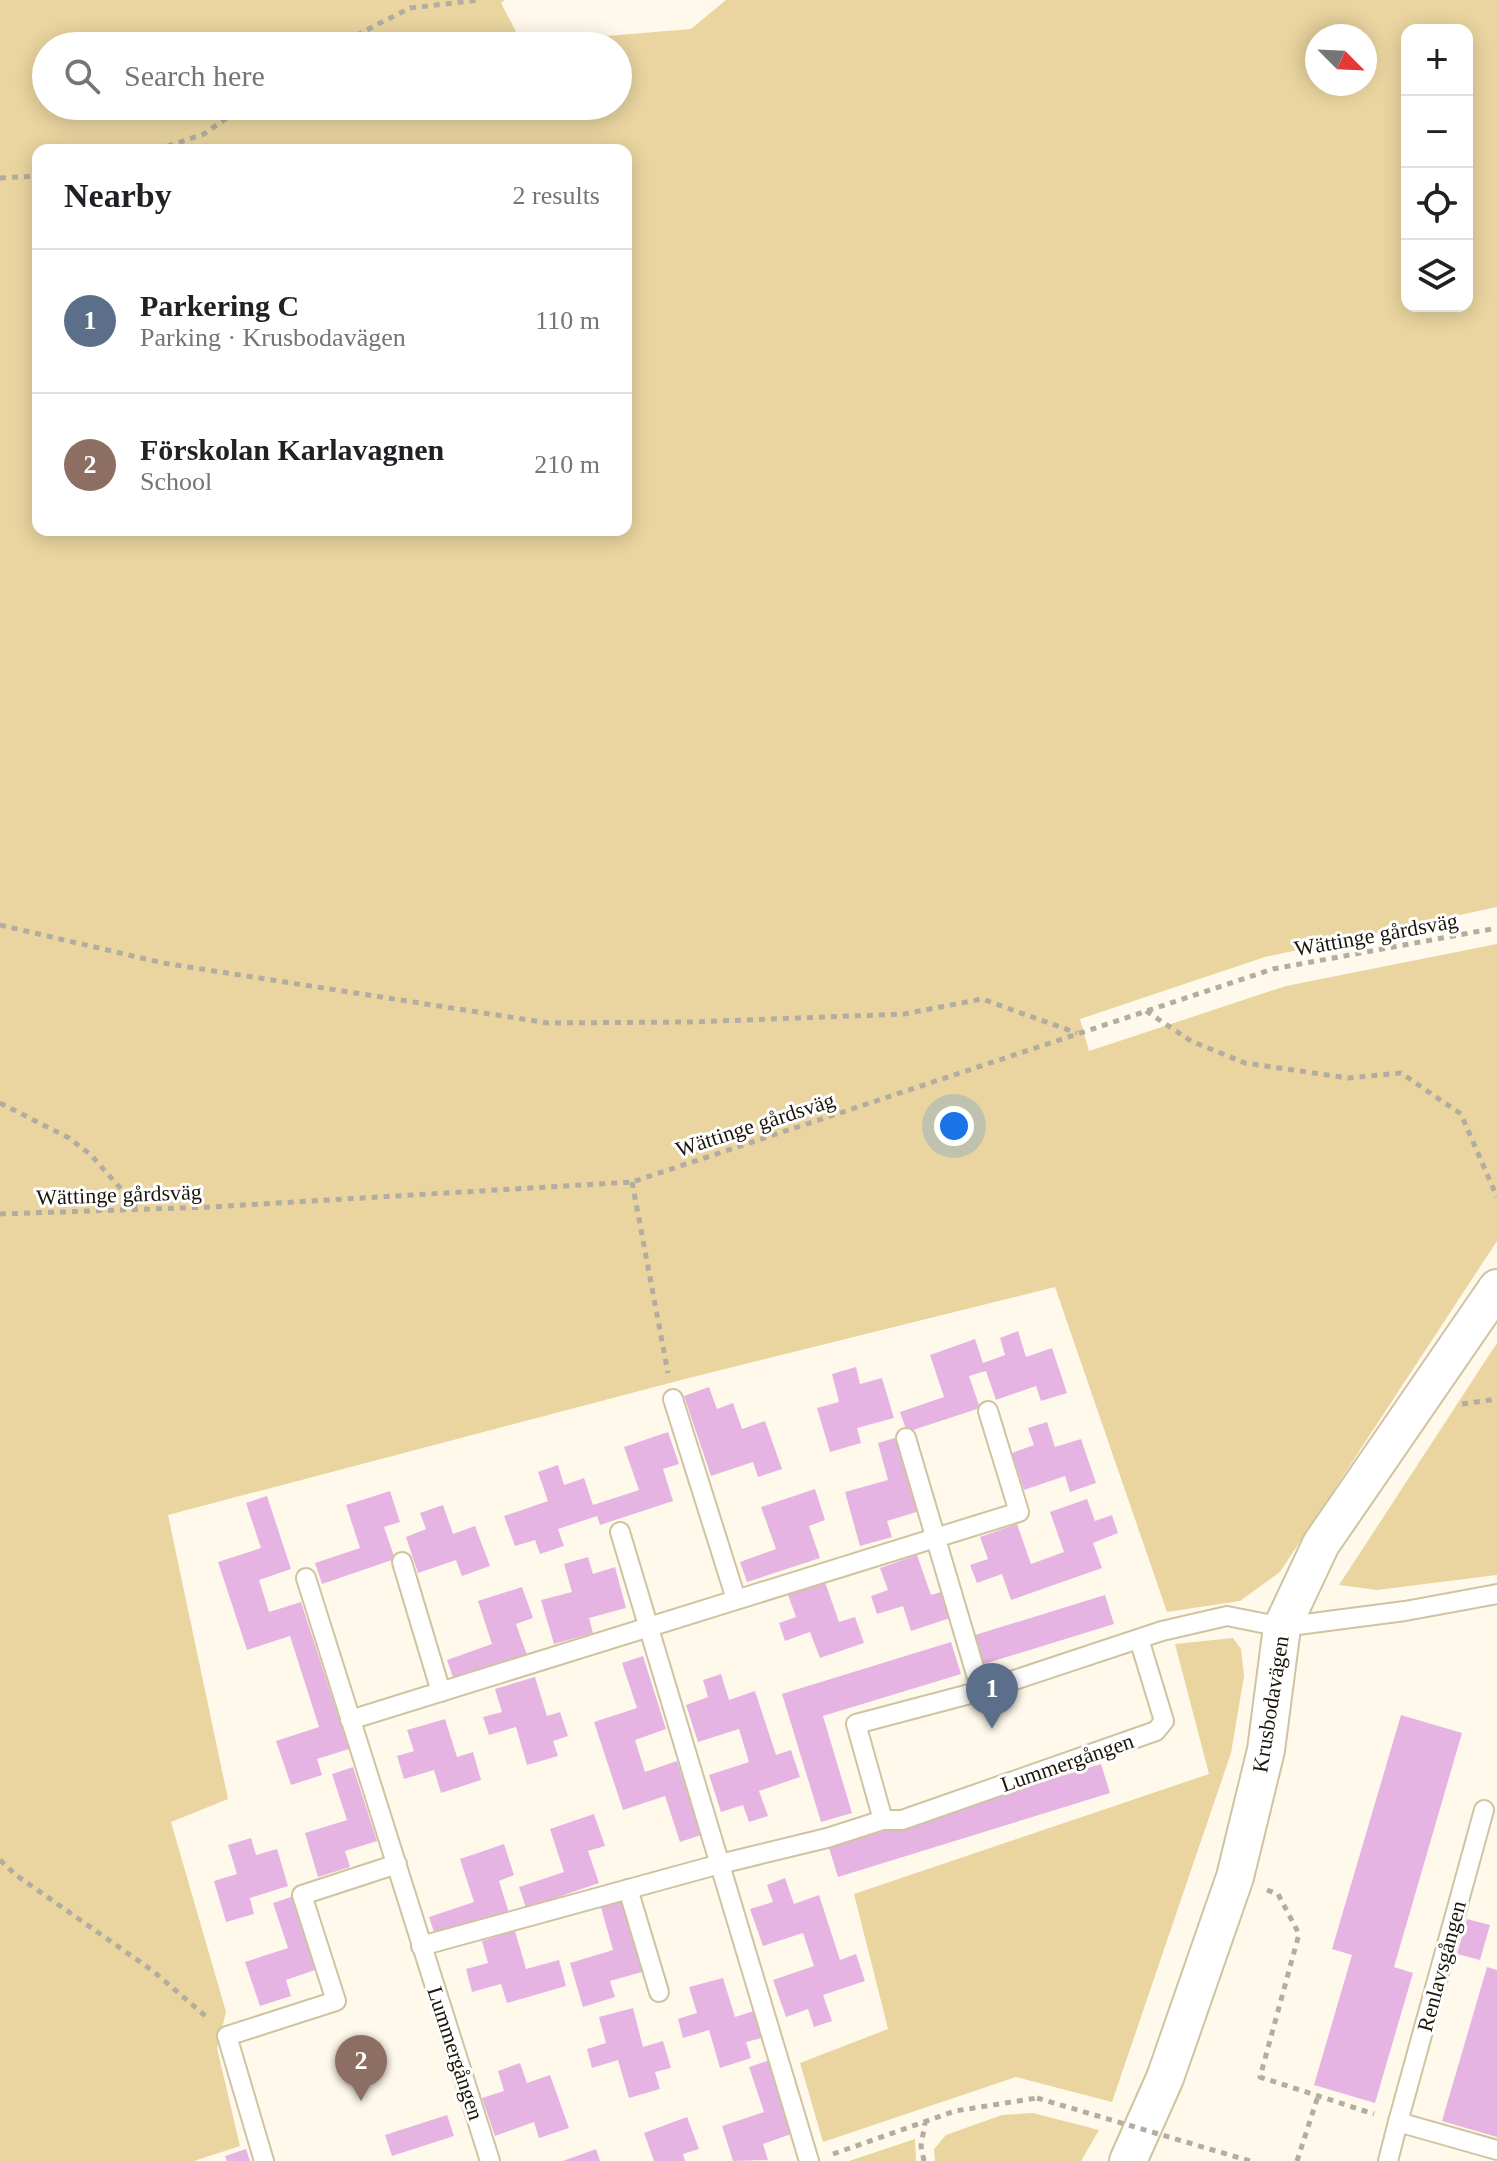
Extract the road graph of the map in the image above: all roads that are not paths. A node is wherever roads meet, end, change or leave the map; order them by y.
1 (1497, 1288) edge
2 (673, 1399) road end
3 (988, 1411) dead end
4 (906, 1438) dead end
5 (620, 1532) dead end
6 (935, 1538) junction
7 (402, 1562) dead end
8 (306, 1578) dead end
9 (1497, 1594) edge
10 (736, 1599) junction
11 (649, 1627) junction
12 (1282, 1627) junction
13 (1139, 1639) junction
14 (981, 1691) junction
15 (441, 1692) junction
16 (350, 1720) junction
17 (1484, 1810) dead end
18 (883, 1820) junction
19 (397, 1864) junction
20 (720, 1864) junction
21 (628, 1889) junction
22 (421, 1946) junction
23 (659, 1992) dead end
24 (1398, 2122) junction
25 (1497, 2150) edge
26 (818, 2158) edge
27 (264, 2161) edge
28 (490, 2161) edge
29 (1128, 2161) edge
30 (1388, 2161) edge

1 - 12 street, Krusbodavägen
2 - 10 lane
3 - 6 lane
4 - 6 lane
5 - 11 lane
6 - 10 lane
6 - 14 lane
7 - 15 lane
8 - 16 lane, Lummergången
9 - 12 lane
10 - 11 lane
11 - 15 lane
11 - 20 lane
12 - 13 lane
12 - 29 street, Krusbodavägen
13 - 14 lane
13 - 18 lane, Lummergången
14 - 18 lane
15 - 16 lane
16 - 19 lane, Lummergången
17 - 24 lane, Renlavsgången
18 - 20 lane, Lummergången
19 - 22 lane, Lummergången
19 - 27 lane
20 - 21 lane, Lummergången
20 - 26 lane
21 - 22 lane, Lummergången
21 - 23 lane
22 - 28 lane, Lummergången
24 - 25 lane
24 - 30 lane, Renlavsgången

